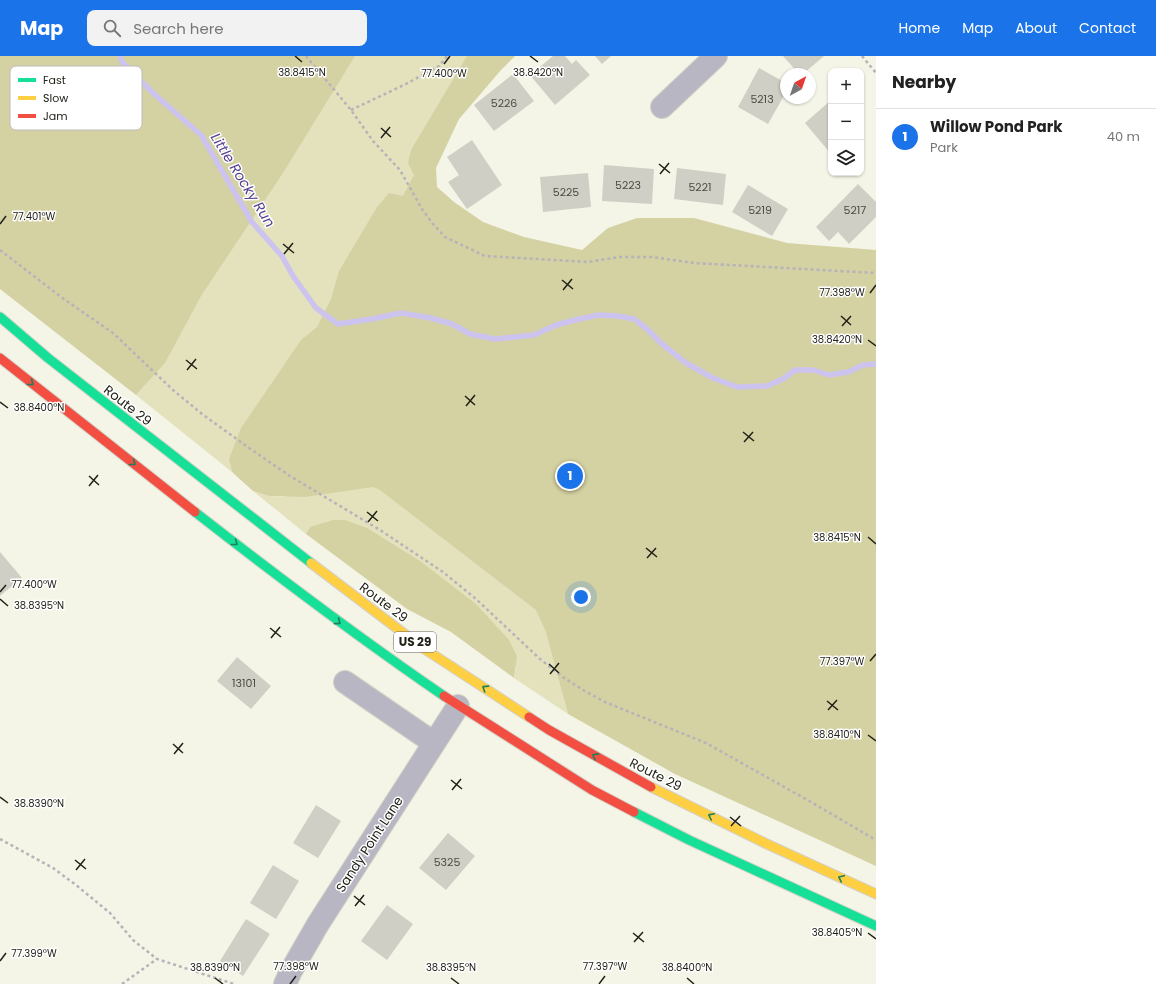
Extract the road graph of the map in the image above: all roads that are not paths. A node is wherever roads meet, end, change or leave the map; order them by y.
1 (716, 56) edge
2 (662, 107) dead end
3 (0, 317) edge
4 (0, 358) edge
5 (345, 682) dead end
6 (458, 706) junction
7 (434, 743) junction
8 (876, 894) edge
9 (876, 926) edge
10 (285, 984) edge

1 - 2 street
8 -> 3 main road, Route 29 / US 29
4 -> 6 main road, US 29
5 - 7 street
6 - 7 street, Sandy Point Lane
6 - 9 main road, US 29
7 - 10 street, Sandy Point Lane

